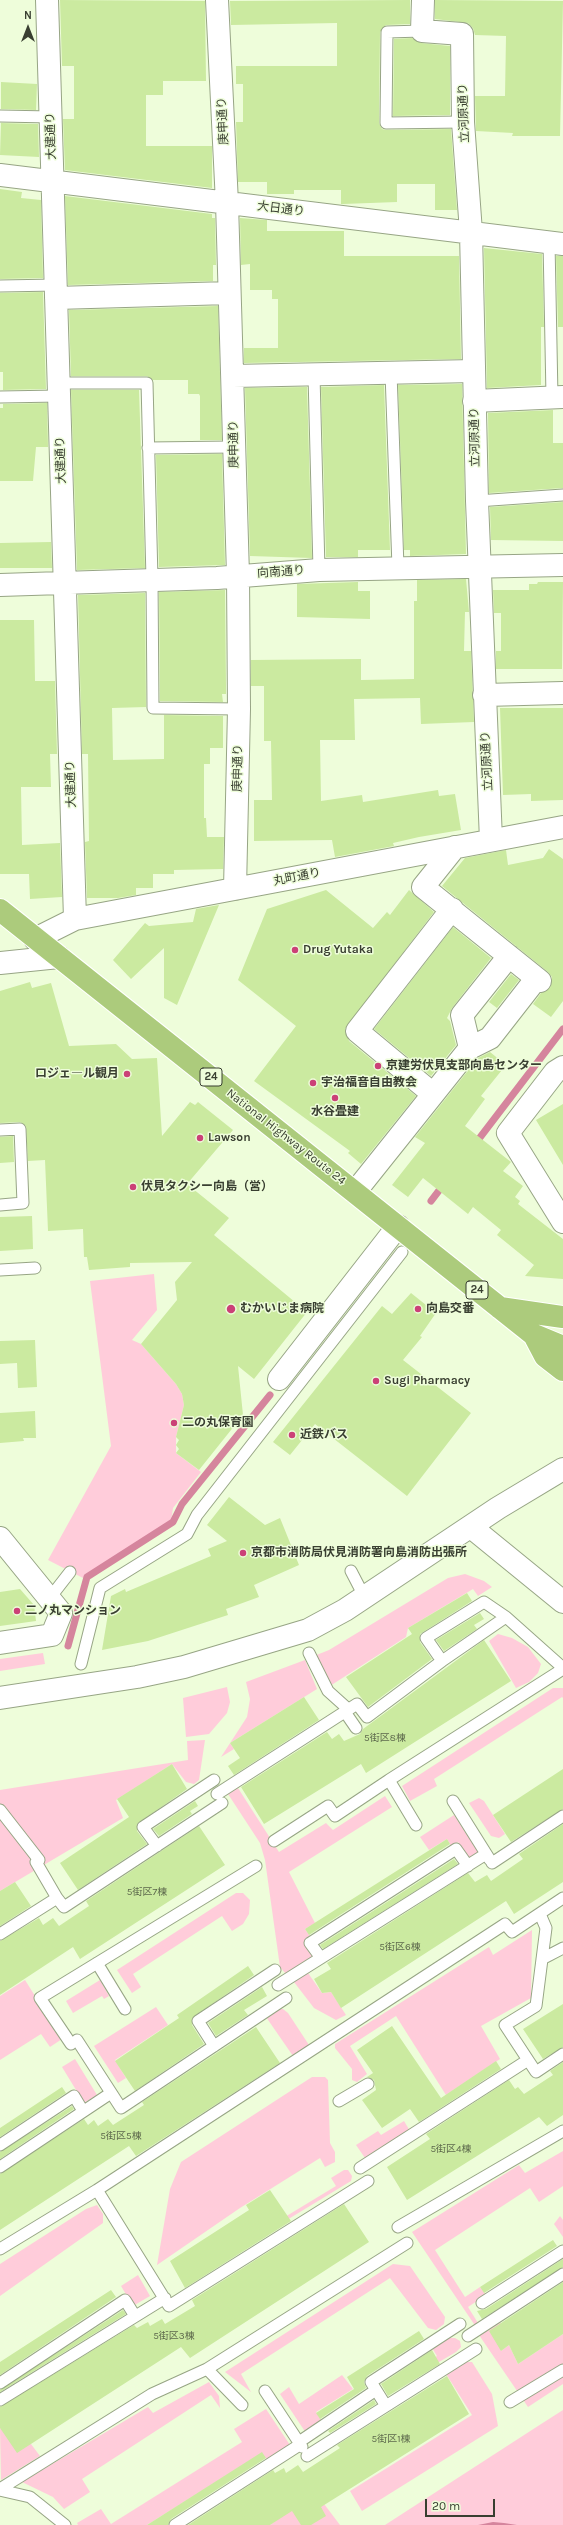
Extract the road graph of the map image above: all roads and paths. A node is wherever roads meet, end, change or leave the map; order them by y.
1 (47, 0) edge
2 (217, 0) edge
3 (423, 0) edge
4 (422, 32) junction
5 (0, 116) edge
6 (51, 117) junction
7 (463, 122) junction
8 (0, 174) edge
9 (52, 181) junction
10 (227, 203) junction
11 (471, 232) junction
12 (556, 243) edge
13 (0, 286) edge
14 (56, 292) junction
15 (229, 293) junction
16 (474, 371) junction
17 (391, 373) junction
18 (314, 375) junction
19 (233, 376) junction
20 (59, 389) junction
21 (0, 397) edge
22 (558, 397) edge
23 (474, 401) junction
24 (233, 446) junction
25 (148, 448) junction
26 (563, 495) edge
27 (477, 501) junction
28 (563, 565) edge
29 (398, 567) junction
30 (480, 567) junction
31 (319, 570) junction
32 (238, 575) junction
33 (152, 579) junction
34 (65, 583) junction
35 (0, 586) edge
36 (563, 693) edge
37 (484, 695) junction
38 (239, 709) junction
39 (563, 826) edge
40 (491, 840) junction
41 (455, 847) junction
42 (235, 889) junction
43 (452, 909) junction
44 (0, 910) edge
45 (75, 920) junction
46 (35, 938) junction
47 (509, 956) junction
48 (59, 957) junction
49 (0, 963) edge
50 (470, 1048) junction
51 (563, 1067) edge
52 (433, 1094) junction
53 (0, 1130) edge
54 (355, 1192) junction
55 (0, 1205) edge
56 (563, 1222) edge
57 (398, 1226) junction
58 (402, 1252) dead end
59 (35, 1268) dead end
60 (0, 1270) edge
61 (499, 1307) junction
62 (563, 1317) edge
63 (554, 1351) edge
64 (563, 1370) edge
65 (563, 1377) edge
66 (279, 1379) dead end
67 (563, 1469) edge
68 (471, 1526) junction
69 (0, 1538) edge
70 (352, 1571) dead end
71 (70, 1572) dead end
72 (365, 1598) junction
73 (49, 1599) junction
74 (563, 1602) edge
75 (506, 1618) junction
76 (0, 1643) edge
77 (309, 1653) dead end
78 (442, 1661) junction
79 (81, 1664) dead end
80 (563, 1669) edge
81 (0, 1698) edge
82 (346, 1710) junction
83 (356, 1728) dead end
84 (214, 1780) dead end
85 (389, 1780) junction
86 (453, 1801) dead end
87 (0, 1810) edge
88 (563, 1816) edge
89 (416, 1825) dead end
90 (274, 1841) dead end
91 (156, 1846) junction
92 (491, 1861) junction
93 (256, 1866) dead end
94 (468, 1866) junction
95 (57, 1898) junction
96 (563, 1898) edge
97 (540, 1914) junction
98 (0, 1934) edge
99 (563, 1948) edge
100 (321, 1958) junction
101 (542, 1959) junction
102 (97, 1963) junction
103 (275, 1970) dead end
104 (278, 1985) dead end
105 (286, 1998) dead end
106 (125, 2009) dead end
107 (214, 2046) junction
108 (563, 2054) edge
109 (528, 2060) junction
110 (368, 2084) dead end
111 (111, 2093) junction
112 (339, 2100) dead end
113 (83, 2111) junction
114 (563, 2131) edge
115 (0, 2145) edge
116 (0, 2167) edge
117 (360, 2168) dead end
118 (368, 2181) dead end
119 (97, 2190) junction
120 (398, 2227) dead end
121 (408, 2243) dead end
122 (0, 2249) edge
123 (563, 2251) edge
124 (563, 2274) edge
125 (164, 2298) junction
126 (482, 2303) dead end
127 (135, 2316) junction
128 (460, 2324) dead end
129 (468, 2336) dead end
130 (476, 2349) dead end
131 (207, 2369) junction
132 (563, 2370) edge
133 (0, 2383) edge
134 (376, 2390) junction
135 (265, 2391) dead end
136 (1, 2399) edge
137 (510, 2402) dead end
138 (242, 2405) dead end
139 (386, 2406) junction
140 (300, 2443) junction
141 (0, 2490) edge
142 (65, 2525) edge
143 (175, 2525) edge

1 - 6 street, 大建通り
2 - 10 street, 庚申通り
3 - 4 street
4 - 7 street, 立河原通り
4 - 7 lane
5 - 6 lane
6 - 9 street, 大建通り
7 - 11 street, 立河原通り
8 - 9 street, 大日通り
9 - 10 street, 大日通り
9 - 14 street, 大建通り
10 - 11 street, 大日通り
10 - 15 street, 庚申通り
11 - 12 street, 大日通り
11 - 16 street, 立河原通り
12 - 22 lane
13 - 14 lane
14 - 15 street
14 - 20 street, 大建通り
15 - 19 street, 庚申通り
16 - 17 street
16 - 23 street, 立河原通り
17 - 18 street
17 - 29 lane
18 - 19 street
18 - 31 lane
19 - 24 street, 庚申通り
20 - 21 lane
20 - 25 lane
20 - 34 street, 大建通り
22 - 23 street
23 - 27 street, 立河原通り
24 - 25 lane
24 - 32 street, 庚申通り
25 - 33 lane
26 - 27 lane
27 - 30 street, 立河原通り
28 - 30 street, 向南通り
29 - 30 street, 向南通り
29 - 31 street, 向南通り
30 - 37 street, 立河原通り
31 - 32 street, 向南通り
32 - 33 street, 向南通り
32 - 38 street, 庚申通り
33 - 34 street, 向南通り
33 - 38 lane
34 - 35 street, 向南通り
34 - 45 street, 大建通り
36 - 37 street
37 - 40 street, 立河原通り
38 - 42 street, 庚申通り
39 - 40 street, 丸町通り
40 - 41 street, 丸町通り
41 - 42 street, 丸町通り
41 - 43 street
42 - 45 street, 丸町通り
43 - 47 street
43 - 52 street
44 - 46 highway, National Highway Route 24 / 24
45 - 46 street, 丸町通り
46 - 48 highway, National Highway Route 24 / 24
47 - 50 street
47 - 50 street
48 - 49 street
48 - 54 highway, National Highway Route 24 / 24
50 - 52 street
51 - 56 street
52 - 54 street
53 - 55 lane
54 - 57 highway, National Highway Route 24 / 24
57 - 61 highway, National Highway Route 24 / 24
57 - 66 street
58 - 79 lane
59 - 60 lane
61 - 62 highway, 24
61 - 63 highway, National Highway Route 24 / 24
63 - 64 highway, National Highway Route 24 / 24
63 - 65 street
67 - 68 street
68 - 72 street
68 - 74 street
69 - 73 street
70 - 72 lane
71 - 73 lane
72 - 81 street
73 - 76 street
75 - 78 lane
75 - 78 lane
75 - 80 lane
77 - 82 lane
78 - 82 lane
80 - 85 lane
82 - 83 lane
82 - 91 lane
84 - 91 lane
85 - 89 lane
85 - 90 lane
86 - 92 lane
87 - 95 lane
88 - 92 lane
91 - 95 lane
92 - 94 lane
93 - 102 lane
94 - 100 lane
94 - 100 lane
95 - 98 lane
96 - 97 lane
97 - 101 lane
97 - 119 lane
99 - 101 lane
100 - 104 lane
101 - 109 lane
102 - 106 lane
102 - 111 lane
103 - 107 lane
105 - 107 lane
107 - 111 lane
108 - 109 lane
109 - 117 lane
110 - 112 lane
111 - 113 lane
113 - 115 lane
113 - 116 lane
114 - 120 lane
118 - 125 lane
119 - 122 lane
119 - 125 lane
121 - 131 lane
123 - 126 lane
124 - 129 lane
125 - 127 lane
127 - 133 lane
127 - 136 lane
128 - 134 lane
130 - 139 lane
131 - 138 lane
131 - 141 lane
132 - 137 lane
134 - 139 lane
134 - 140 lane
135 - 140 lane
139 - 140 lane
140 - 143 lane
141 - 142 lane

